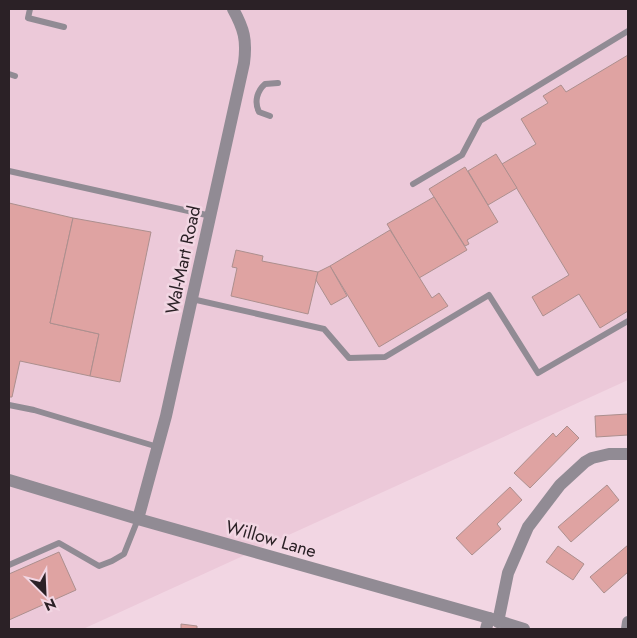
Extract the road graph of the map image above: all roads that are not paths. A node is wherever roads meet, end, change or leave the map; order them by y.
1 (30, 9) edge
2 (233, 9) edge
3 (64, 27) dead end
4 (628, 31) edge
5 (278, 83) dead end
6 (270, 116) dead end
7 (9, 171) edge
8 (413, 184) dead end
9 (211, 216) junction
10 (192, 299) junction
11 (628, 321) edge
12 (9, 405) edge
13 (158, 447) junction
14 (628, 454) edge
15 (9, 480) edge
16 (138, 519) junction
17 (9, 565) edge
18 (628, 622) edge
19 (491, 623) edge
20 (524, 629) edge
21 (627, 629) edge

1 - 3 lane
2 - 9 street, Wal-Mart Road
4 - 8 lane
5 - 6 lane
7 - 9 lane
9 - 10 street, Wal-Mart Road
10 - 11 lane
10 - 13 street, Wal-Mart Road
12 - 13 lane
13 - 16 street, Wal-Mart Road
14 - 19 street
15 - 16 street, Willow Lane
16 - 17 lane
16 - 19 street, Willow Lane
18 - 21 street
19 - 20 street, Willow Lane

